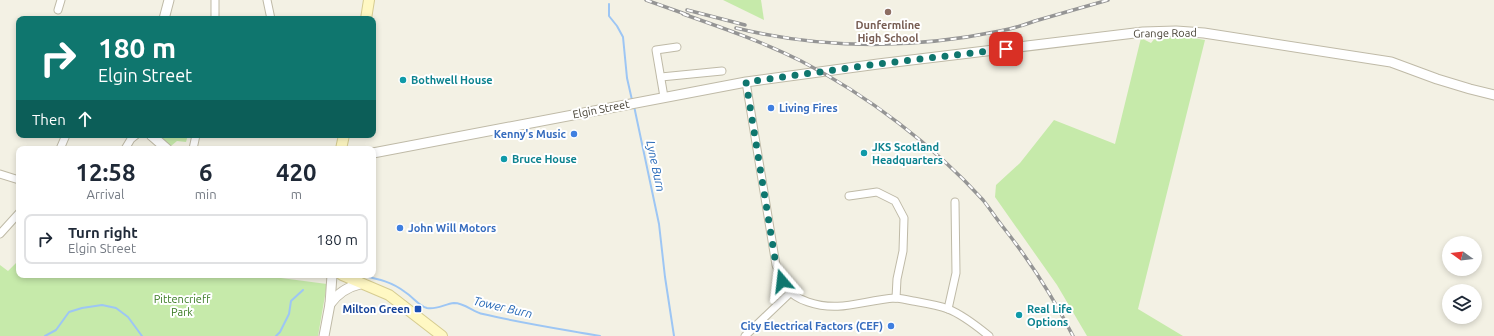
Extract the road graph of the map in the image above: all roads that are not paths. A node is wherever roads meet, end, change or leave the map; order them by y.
1 (61, 0) edge
2 (169, 0) edge
3 (215, 0) edge
4 (267, 0) edge
5 (369, 0) edge
6 (58, 10) dead end
7 (165, 16) edge
8 (216, 16) edge
9 (270, 16) edge
10 (366, 16) edge
11 (677, 47) dead end
12 (722, 70) dead end
13 (831, 71) joint
14 (661, 77) junction
15 (746, 82) junction
16 (1494, 94) edge
17 (664, 97) junction
18 (154, 138) edge
19 (164, 146) edge
20 (376, 152) edge
21 (0, 174) edge
22 (16, 179) edge
23 (849, 196) dead end
24 (955, 202) dead end
25 (16, 216) edge
26 (0, 233) edge
27 (332, 278) edge
28 (348, 278) edge
29 (360, 284) junction
30 (790, 293) junction
31 (896, 298) junction
32 (330, 304) junction
33 (948, 309) junction
34 (324, 336) edge
35 (442, 336) edge
36 (745, 336) edge
37 (989, 336) edge

1 - 6 street
2 - 7 street
3 - 8 street
4 - 9 street
5 - 10 main road
11 - 14 street
12 - 14 street
13 - 15 street, Elgin Street
13 - 16 street, Grange Road
14 - 17 street
15 - 17 street, Elgin Street
15 - 30 street
17 - 20 street, Elgin Street
18 - 19 street
21 - 22 street
23 - 31 street
24 - 33 street
25 - 26 street
27 - 32 street
28 - 29 main road
29 - 32 street
29 - 35 main road
30 - 31 street
30 - 36 street
31 - 33 street
32 - 34 street
33 - 37 street

